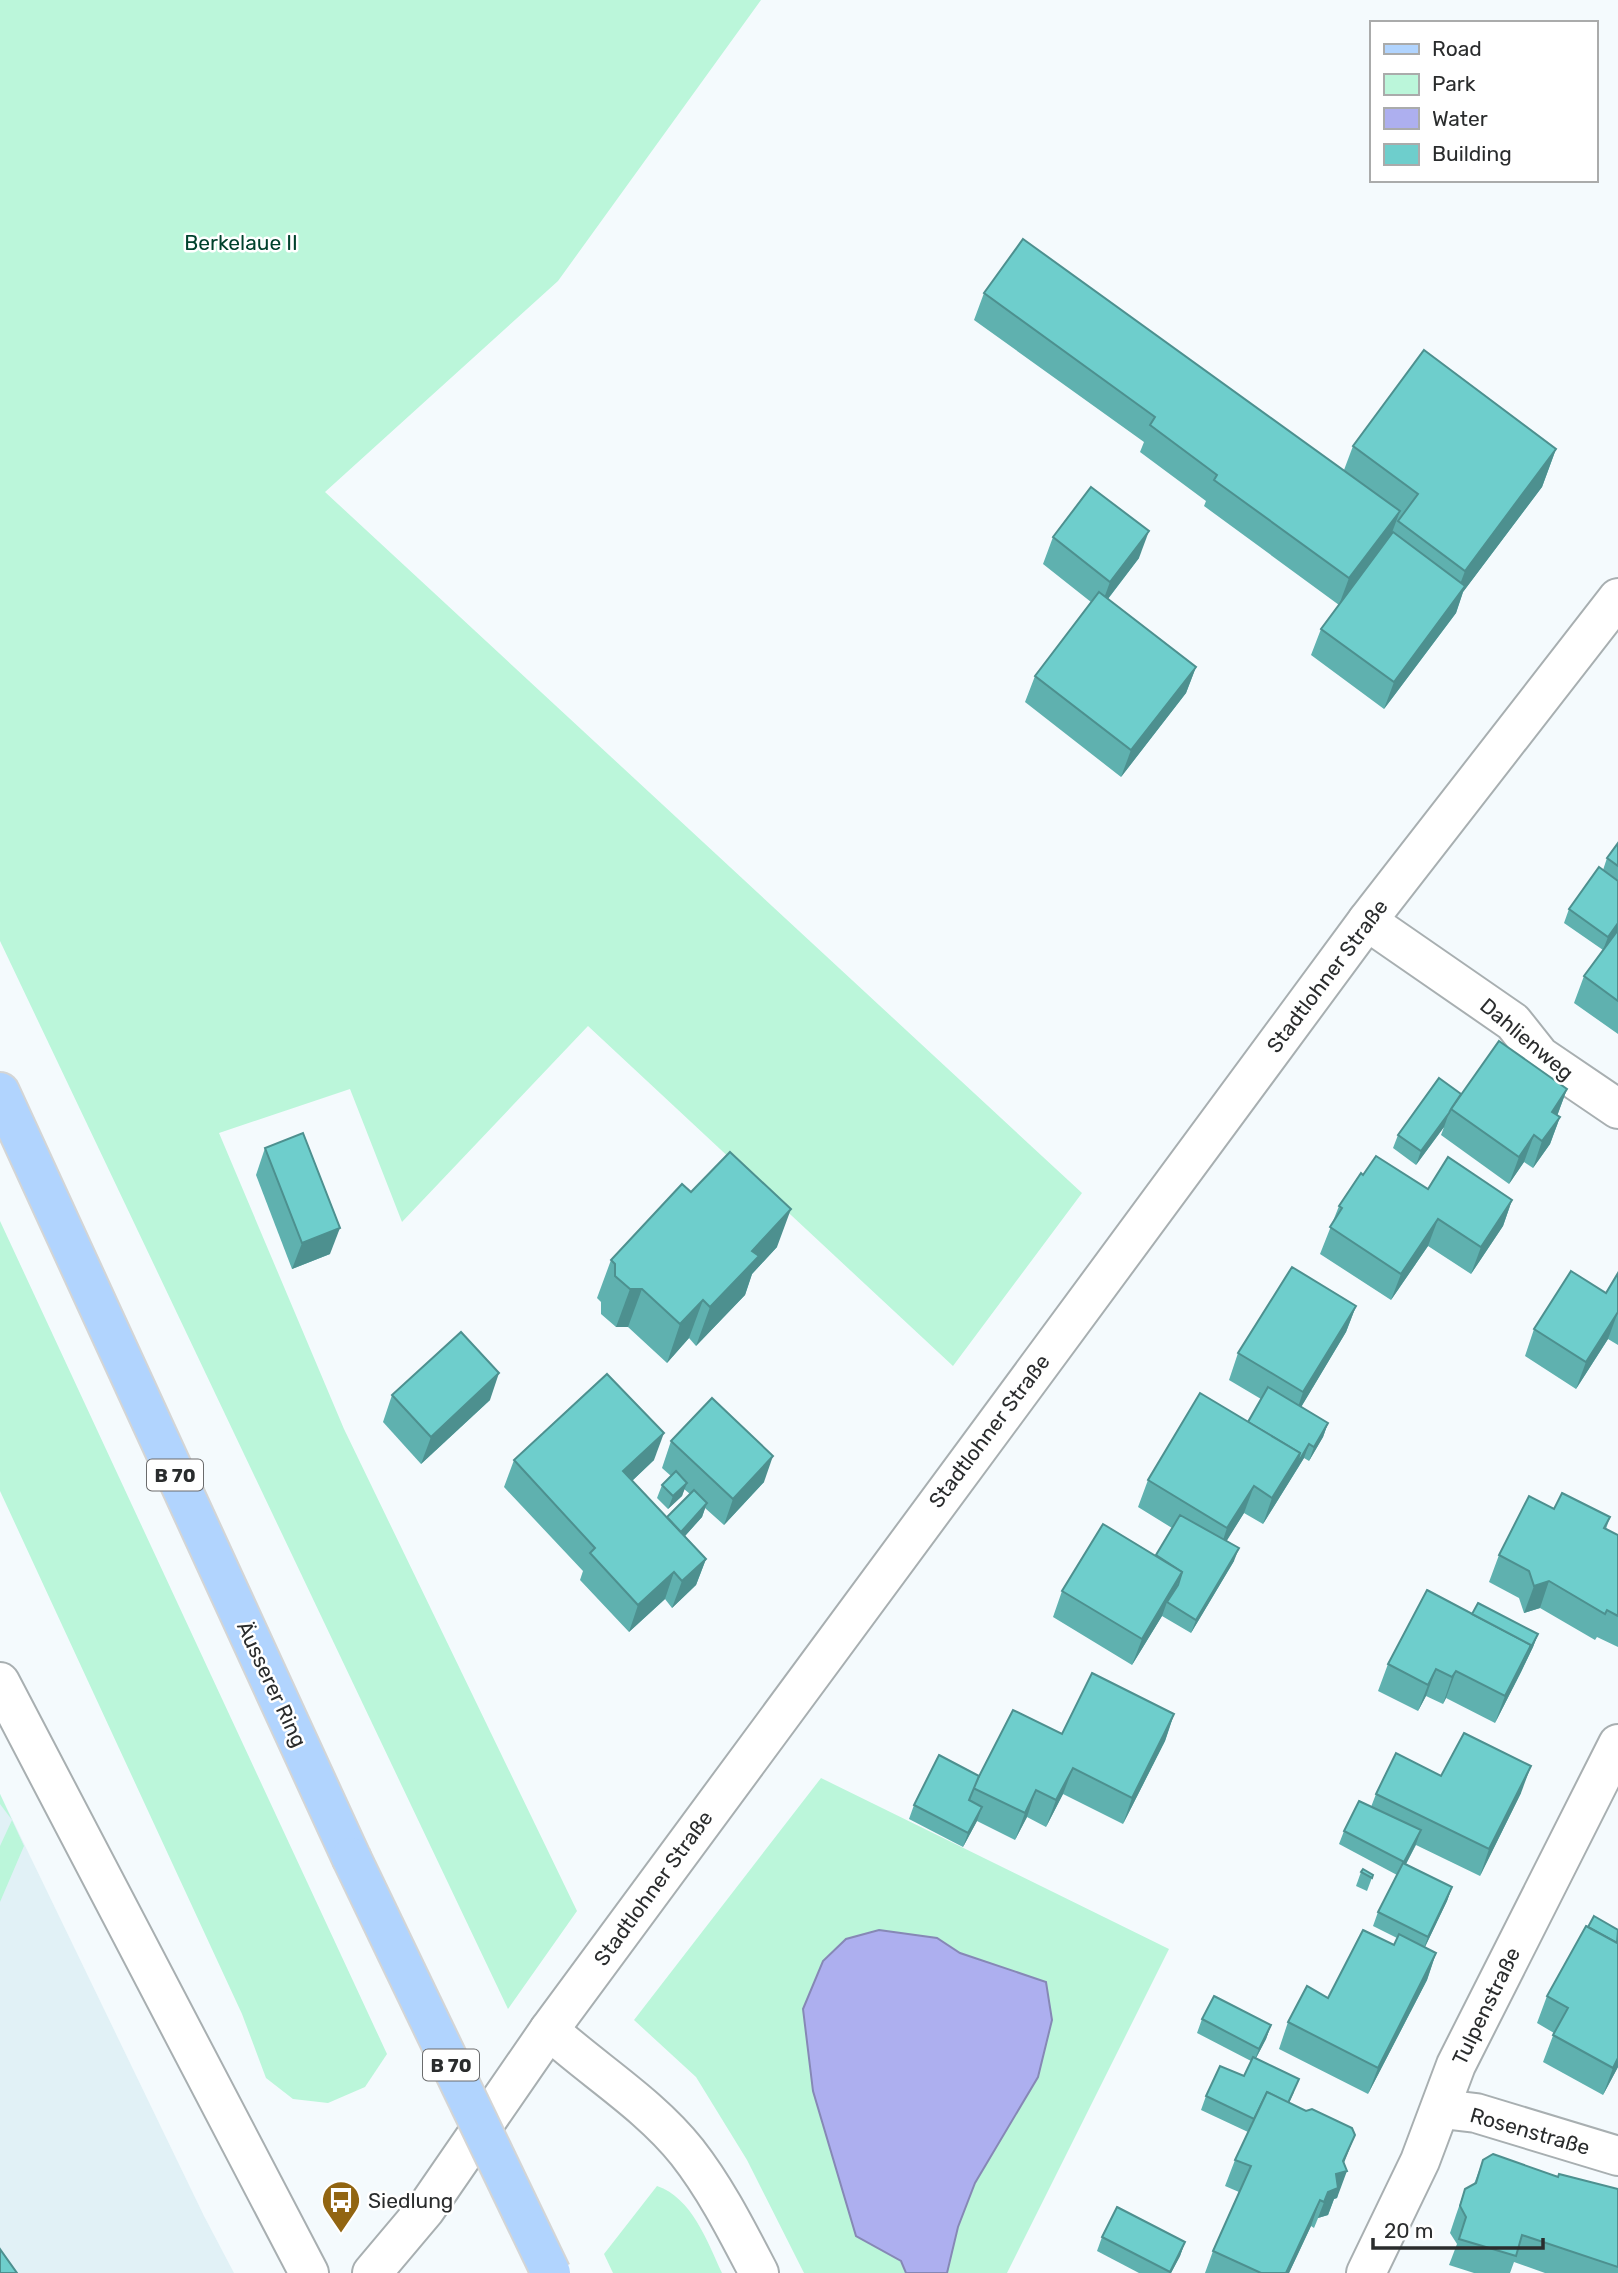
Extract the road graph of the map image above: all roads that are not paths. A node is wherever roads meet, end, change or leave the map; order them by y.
1 (1618, 598) edge
2 (1367, 921) junction
3 (0, 1092) edge
4 (1618, 1109) edge
5 (0, 1682) edge
6 (1618, 1744) edge
7 (549, 2030) junction
8 (1442, 2109) junction
9 (1618, 2156) edge
10 (309, 2273) edge
11 (372, 2273) edge
12 (551, 2273) edge
13 (759, 2273) edge
14 (1366, 2273) edge

1 - 2 street, Stadtlohner Straße
2 - 4 street, Dahlienweg
2 - 7 street, Stadtlohner Straße
3 - 12 main road, Äusserer Ring / B 70, bridge
5 - 10 street
6 - 8 street, Tulpenstraße
7 - 11 street, Stadtlohner Straße
7 - 13 street
8 - 9 street, Rosenstraße
8 - 14 street, Tulpenstraße

